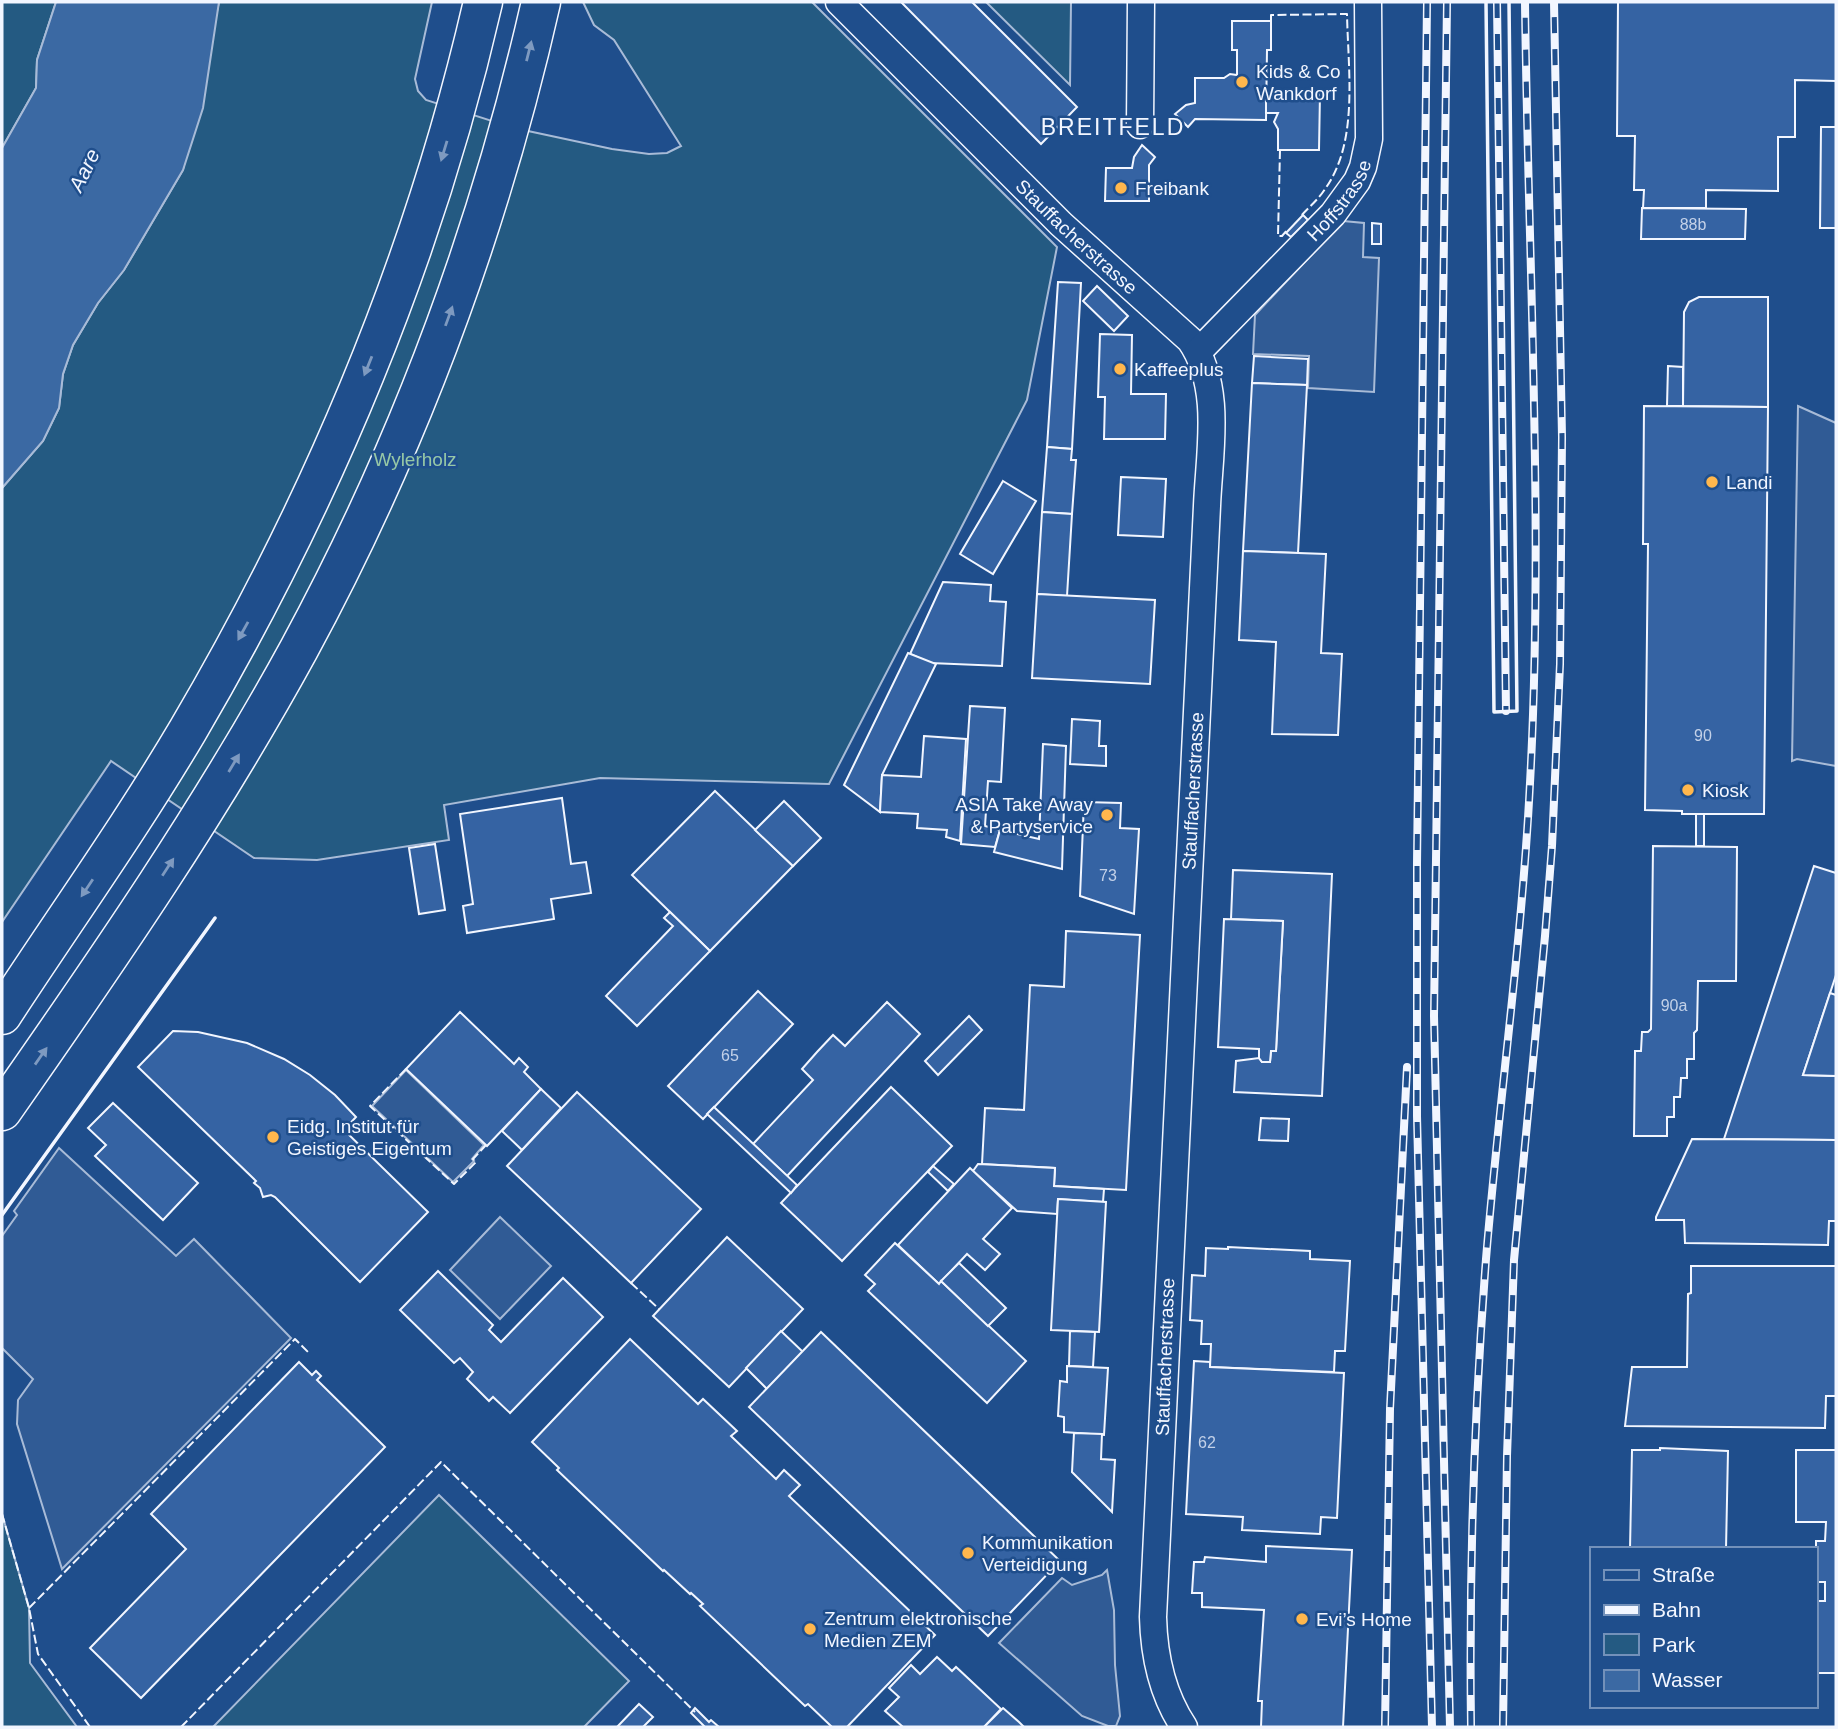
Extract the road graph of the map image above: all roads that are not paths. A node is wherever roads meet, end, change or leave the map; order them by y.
1 (483, 2) edge
2 (541, 2) edge
3 (839, 2) edge
4 (1141, 2) edge
5 (1368, 2) edge
6 (1140, 125) dead end
7 (1198, 352) junction
8 (2, 1015) edge
9 (2, 1111) edge
10 (1184, 1727) edge

1 -> 8 highway
9 -> 2 highway
3 - 7 street, Stauffacherstrasse
4 - 6 street
5 - 7 street, Hoffstrasse
7 - 10 street, Stauffacherstrasse

